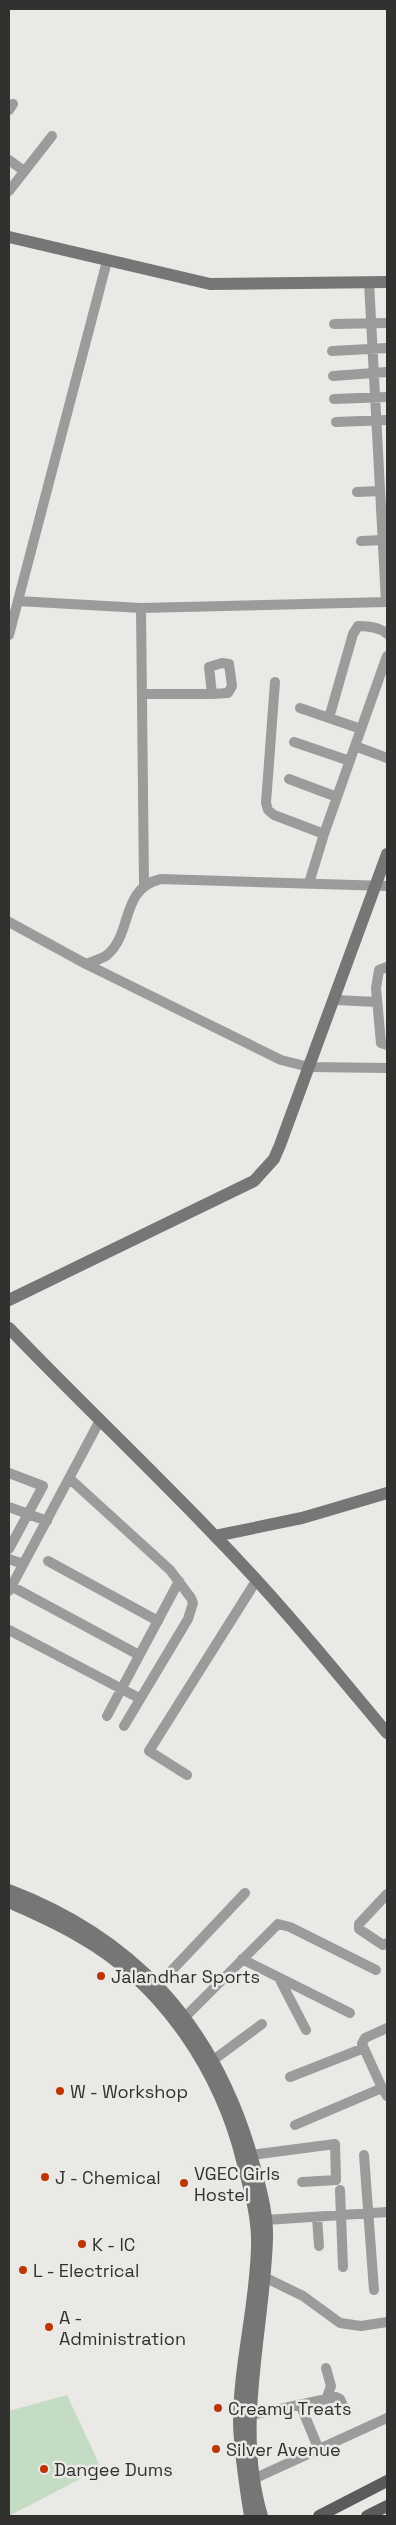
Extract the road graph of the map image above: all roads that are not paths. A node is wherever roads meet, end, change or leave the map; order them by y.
1 (52, 136) dead end
2 (9, 160) edge
3 (24, 171) junction
4 (9, 191) edge
5 (9, 237) edge
6 (107, 261) junction
7 (369, 282) junction
8 (387, 282) edge
9 (371, 323) junction
10 (387, 323) edge
11 (334, 324) dead end
12 (387, 348) edge
13 (372, 349) junction
14 (332, 351) dead end
15 (374, 372) junction
16 (387, 372) edge
17 (333, 376) dead end
18 (387, 397) edge
19 (375, 398) junction
20 (334, 399) dead end
21 (387, 420) edge
22 (376, 421) junction
23 (336, 422) dead end
24 (383, 449) edge
25 (383, 475) edge
26 (357, 492) dead end
27 (383, 498) edge
28 (385, 528) edge
29 (383, 540) junction
30 (361, 541) dead end
31 (386, 559) edge
32 (386, 587) edge
33 (18, 601) junction
34 (387, 602) edge
35 (141, 608) junction
36 (387, 634) edge
37 (9, 635) edge
38 (387, 656) edge
39 (275, 682) dead end
40 (143, 694) junction
41 (212, 694) dead end
42 (300, 708) dead end
43 (329, 718) junction
44 (360, 729) junction
45 (294, 742) dead end
46 (355, 746) junction
47 (387, 758) edge
48 (350, 761) junction
49 (288, 779) dead end
50 (337, 797) junction
51 (324, 834) junction
52 (387, 854) edge
53 (309, 883) junction
54 (144, 884) junction
55 (382, 886) edge
56 (9, 922) edge
57 (86, 964) junction
58 (387, 967) edge
59 (336, 1000) junction
60 (377, 1002) junction
61 (387, 1045) edge
62 (309, 1067) junction
63 (387, 1068) edge
64 (9, 1300) edge
65 (9, 1328) edge
66 (100, 1422) junction
67 (9, 1473) edge
68 (69, 1478) junction
69 (387, 1493) edge
70 (9, 1507) edge
71 (28, 1514) junction
72 (46, 1521) junction
73 (215, 1536) junction
74 (9, 1549) edge
75 (9, 1559) edge
76 (48, 1561) dead end
77 (23, 1564) junction
78 (179, 1580) junction
79 (256, 1581) junction
80 (10, 1589) edge
81 (158, 1621) junction
82 (9, 1630) edge
83 (139, 1656) junction
84 (121, 1690) junction
85 (139, 1698) junction
86 (107, 1716) dead end
87 (124, 1726) dead end
88 (387, 1733) edge
89 (187, 1775) dead end
90 (9, 1890) edge
91 (245, 1893) dead end
92 (387, 1894) edge
93 (9, 1902) edge
94 (387, 1944) edge
95 (242, 1960) junction
96 (376, 1970) dead end
97 (279, 1978) junction
98 (158, 1990) junction
99 (350, 2013) dead end
100 (185, 2018) junction
101 (262, 2024) dead end
102 (387, 2028) edge
103 (306, 2030) dead end
104 (364, 2048) junction
105 (212, 2061) junction
106 (290, 2077) dead end
107 (385, 2092) edge
108 (295, 2125) dead end
109 (238, 2128) junction
110 (251, 2155) junction
111 (364, 2155) dead end
112 (302, 2182) dead end
113 (340, 2190) dead end
114 (368, 2212) junction
115 (387, 2212) edge
116 (339, 2215) junction
117 (317, 2216) junction
118 (266, 2220) junction
119 (262, 2236) junction
120 (319, 2246) dead end
121 (344, 2268) dead end
122 (264, 2277) junction
123 (374, 2290) dead end
124 (387, 2322) edge
125 (326, 2368) dead end
126 (327, 2398) junction
127 (300, 2404) junction
128 (346, 2412) dead end
129 (251, 2415) junction
130 (387, 2418) edge
131 (319, 2450) junction
132 (387, 2481) edge
133 (249, 2482) junction
134 (387, 2506) edge
135 (250, 2516) edge
136 (262, 2516) edge
137 (319, 2516) edge
138 (367, 2516) edge

1 - 3 street
2 - 3 street
3 - 4 street
5 - 6 street
6 - 7 street
6 - 33 street
7 - 8 street
7 - 9 street
9 - 10 street
9 - 11 street
9 - 13 street
12 - 13 street
13 - 14 street
13 - 15 street
15 - 16 street
15 - 17 street
15 - 19 street
18 - 19 street
19 - 20 street
19 - 22 street
21 - 22 street
22 - 23 street
22 - 24 street
24 - 25 street
25 - 27 street
26 - 27 street
27 - 28 street
28 - 29 street
29 - 30 street
29 - 31 street
31 - 32 street
32 - 34 street
33 - 35 street
33 - 37 street
34 - 35 street
35 - 40 street
36 - 43 street
38 - 44 street
39 - 51 street
40 - 41 street
40 - 54 street
42 - 43 street
43 - 44 street
44 - 46 street
45 - 48 street
46 - 47 street
46 - 48 street
48 - 50 street
49 - 50 street
50 - 51 street
51 - 53 street
52 - 55 street
53 - 54 street
53 - 55 street
54 - 57 street
55 - 59 street
56 - 57 street
57 - 62 street
58 - 60 street
59 - 60 street
59 - 62 street
60 - 61 street
62 - 63 street
62 - 64 street
65 - 66 street
66 - 68 street
66 - 73 street
67 - 71 street
68 - 72 street
68 - 78 street
69 - 73 street
70 - 71 street
71 - 72 street
71 - 74 street
72 - 77 street
73 - 79 street
75 - 77 street
76 - 81 street
77 - 80 street
78 - 81 street
78 - 85 street
79 - 88 street
79 - 89 street
80 - 83 street
81 - 83 street
82 - 84 street
83 - 84 street
84 - 85 street
84 - 86 street
85 - 87 street
90 - 98 street
91 - 98 street
92 - 94 street
93 - 98 street
95 - 96 street
95 - 97 street
95 - 100 street
97 - 99 street
97 - 103 street
98 - 100 street
98 - 109 street
100 - 105 street
101 - 105 street
102 - 104 street
104 - 106 street
104 - 107 street
105 - 109 street
107 - 108 street
109 - 110 street
109 - 119 street
110 - 112 street
110 - 118 street
111 - 114 street
113 - 116 street
114 - 115 street
114 - 116 street
114 - 123 street
116 - 117 street
116 - 121 street
117 - 118 street
117 - 120 street
118 - 119 street
119 - 122 street
119 - 133 street
122 - 124 street
122 - 129 street
125 - 126 street
126 - 127 street
126 - 128 street
127 - 129 street
127 - 131 street
129 - 133 street
130 - 131 street
131 - 133 street
132 - 137 main road
133 - 135 street
133 - 136 street
134 - 138 main road

